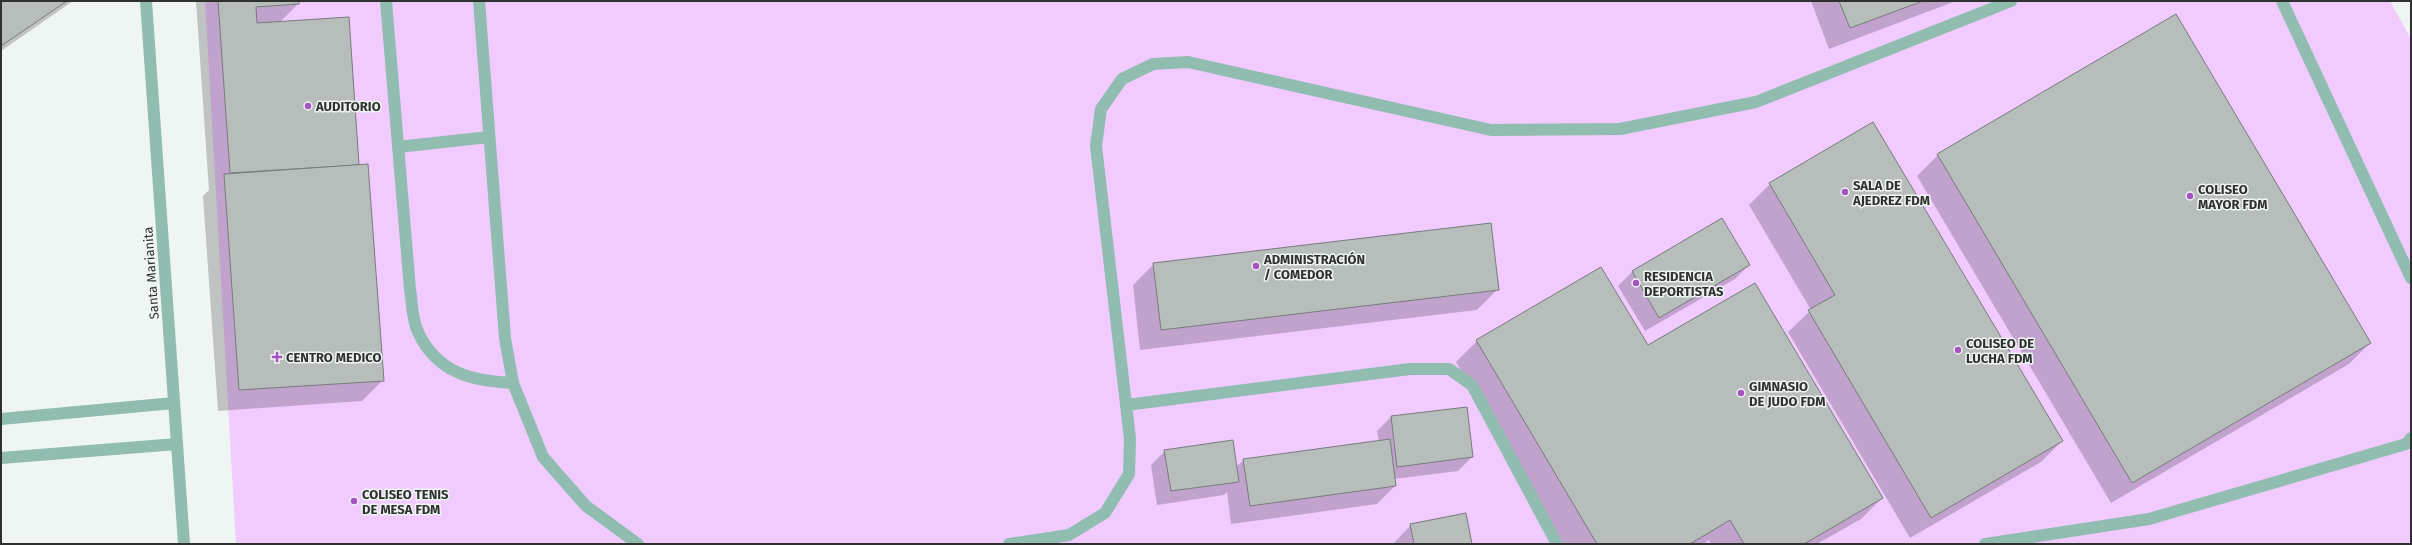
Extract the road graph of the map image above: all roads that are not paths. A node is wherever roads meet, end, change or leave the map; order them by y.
1 (146, 1) edge
2 (386, 1) edge
3 (479, 1) edge
4 (2011, 1) edge
5 (2282, 1) edge
6 (489, 137) junction
7 (398, 147) junction
8 (2411, 278) edge
9 (513, 383) junction
10 (174, 403) junction
11 (1126, 405) junction
12 (1, 419) edge
13 (2411, 438) edge
14 (177, 444) junction
15 (1, 458) edge
16 (184, 544) edge
17 (638, 544) edge
18 (1009, 544) edge
19 (1557, 544) edge
20 (1985, 544) edge

1 - 10 street, Santa Marianita
2 - 7 street
3 - 6 street
4 - 11 street
5 - 8 street
6 - 7 street
6 - 9 street
7 - 9 street
9 - 17 street
10 - 12 street
10 - 14 street, Santa Marianita
11 - 18 street
11 - 19 street
13 - 20 street
14 - 15 street
14 - 16 street, Santa Marianita

